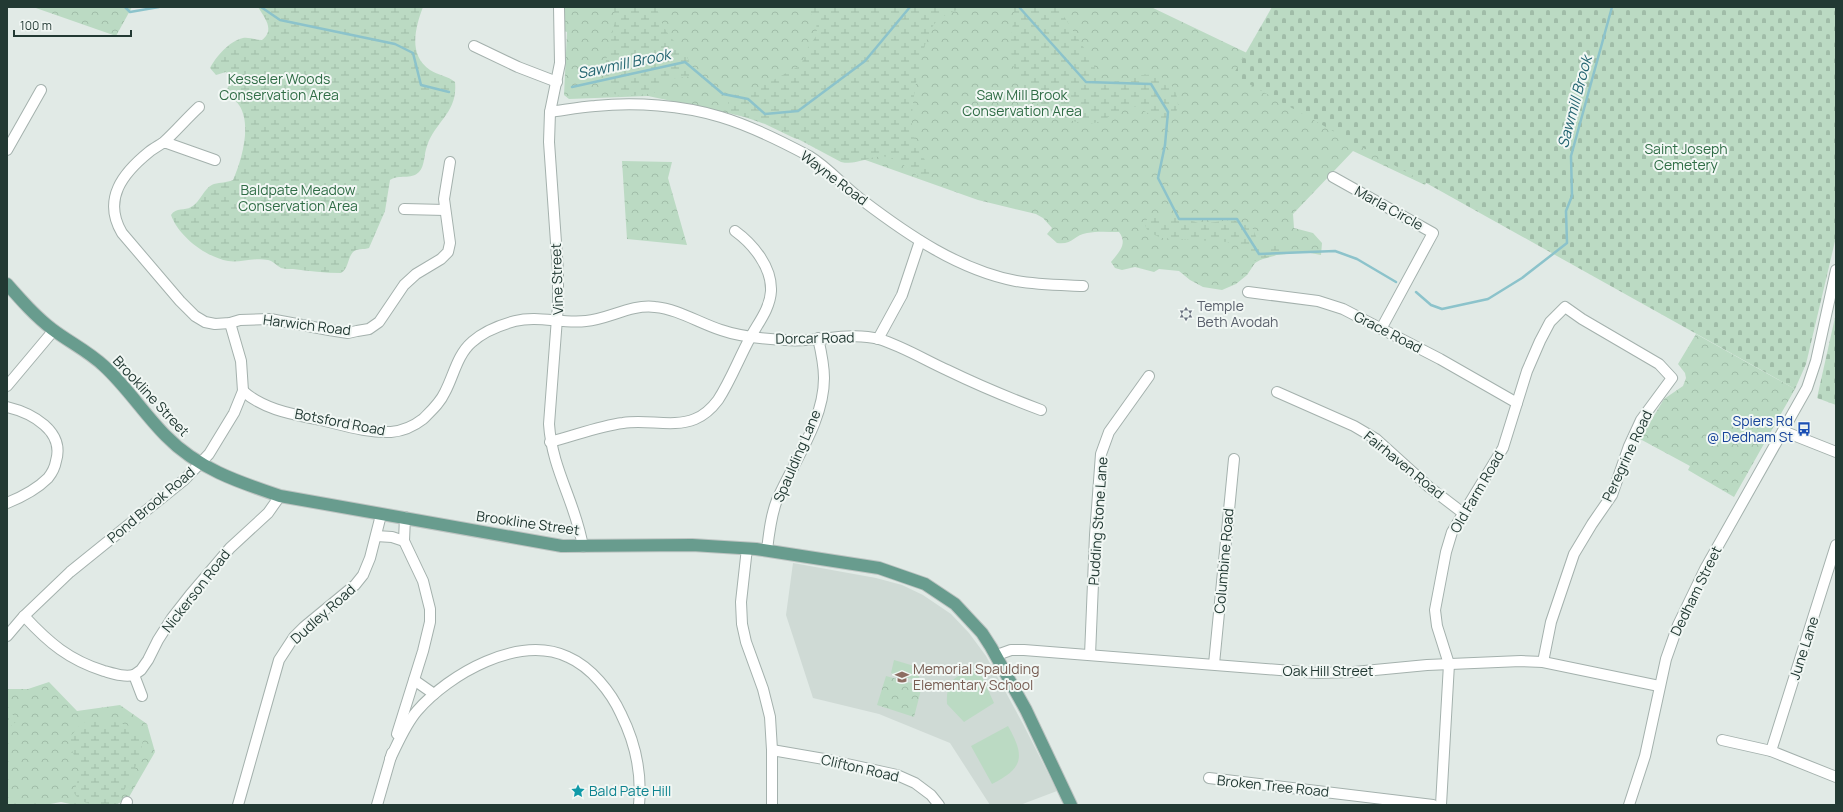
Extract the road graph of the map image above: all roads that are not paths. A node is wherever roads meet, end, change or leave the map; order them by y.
1 (560, 7) edge
2 (474, 46) dead end
3 (557, 82) junction
4 (41, 90) dead end
5 (199, 107) dead end
6 (550, 112) junction
7 (163, 143) junction
8 (7, 150) edge
9 (215, 160) dead end
10 (450, 162) dead end
11 (1333, 177) dead end
12 (404, 209) dead end
13 (445, 210) junction
14 (735, 231) dead end
15 (920, 241) junction
16 (1836, 270) edge
17 (7, 284) edge
18 (1083, 286) dead end
19 (1248, 292) dead end
20 (1582, 319) joint
21 (558, 321) junction
22 (230, 323) junction
23 (1381, 329) junction
24 (54, 330) junction
25 (751, 336) junction
26 (818, 338) junction
27 (878, 339) junction
28 (1150, 376) dead end
29 (7, 386) edge
30 (244, 391) junction
31 (1277, 392) dead end
32 (1517, 403) junction
33 (7, 407) edge
34 (1041, 410) dead end
35 (1783, 431) junction
36 (550, 442) junction
37 (1836, 452) edge
38 (1234, 459) dead end
39 (199, 464) junction
40 (280, 496) junction
41 (7, 503) edge
42 (1463, 513) junction
43 (381, 515) junction
44 (405, 517) junction
45 (376, 536) junction
46 (404, 541) junction
47 (1836, 545) edge
48 (583, 547) junction
49 (747, 548) junction
50 (767, 550) junction
51 (1835, 557) edge
52 (24, 616) junction
53 (7, 636) edge
54 (996, 655) junction
55 (1090, 655) junction
56 (1543, 662) junction
57 (1214, 664) junction
58 (1449, 664) junction
59 (134, 675) junction
60 (414, 680) junction
61 (1659, 686) junction
62 (434, 694) junction
63 (142, 696) dead end
64 (1722, 740) dead end
65 (772, 750) junction
66 (1771, 751) junction
67 (390, 759) junction
68 (1836, 777) edge
69 (1209, 778) dead end
70 (931, 795) junction
71 (238, 805) edge
72 (377, 805) edge
73 (639, 805) edge
74 (772, 805) edge
75 (926, 805) edge
76 (939, 805) edge
77 (1071, 805) edge
78 (1433, 805) edge
79 (1441, 805) edge
80 (1628, 805) edge

1 - 3 street, Vine Street
2 - 3 street
3 - 6 street, Vine Street
4 - 8 street
5 - 7 street, Harwich Road
6 - 15 street, Wayne Road
6 - 21 street, Vine Street
7 - 9 street
7 - 22 street, Harwich Road
10 - 13 street, Harwich Road
11 - 23 street, Marla Circle
12 - 13 street
13 - 22 street, Harwich Road
14 - 25 street
15 - 18 street, Wayne Road
15 - 27 street
16 - 35 street, Dedham Street
17 - 24 main road, Brookline Street
19 - 23 street, Grace Road
20 - 32 street, Old Farm Road
20 - 56 street, Peregrine Road
21 - 25 street, Dorcar Road
21 - 30 street, Botsford Road
21 - 36 street, Vine Street
22 - 30 street
23 - 32 street, Grace Road
24 - 29 street
24 - 39 main road, Brookline Street
25 - 26 street, Dorcar Road
25 - 36 street
26 - 27 street, Dorcar Road
26 - 50 street, Spaulding Lane
27 - 34 street, Dorcar Road
28 - 55 street, Pudding Stone Lane
30 - 39 street, Pond Brook Road
31 - 42 street, Fairhaven Road
32 - 42 street, Old Farm Road
33 - 41 street
35 - 37 street
35 - 61 street, Dedham Street
36 - 48 street, Vine Street
38 - 57 street, Columbine Road
39 - 40 main road, Brookline Street
39 - 52 street, Pond Brook Road
40 - 43 main road, Brookline Street
40 - 59 street, Nickerson Road
42 - 58 street, Old Farm Road
43 - 44 main road, Brookline Street
43 - 45 street, Dudley Road
44 - 46 street
44 - 48 main road, Brookline Street
45 - 46 street
45 - 71 street, Dudley Road
46 - 60 street
47 - 51 street, June Lane
48 - 49 main road, Brookline Street
49 - 50 main road, Brookline Street
49 - 65 street
50 - 54 main road, Brookline Street
51 - 66 street, June Lane
52 - 53 street, Pond Brook Road
52 - 59 street
54 - 55 street, Oak Hill Street
54 - 77 main road, Brookline Street
55 - 57 street, Oak Hill Street
56 - 58 street, Oak Hill Street
56 - 61 street, Oak Hill Street
57 - 58 street, Oak Hill Street
58 - 79 street, Old Farm Road
59 - 63 street
60 - 62 street
60 - 67 street
61 - 80 street, Dedham Street
62 - 67 street
62 - 73 street
64 - 66 street
65 - 70 street, Clifton Road
65 - 74 street
66 - 68 street
67 - 72 street
69 - 78 street, Broken Tree Road
70 - 75 street
70 - 76 street, Clifton Road

